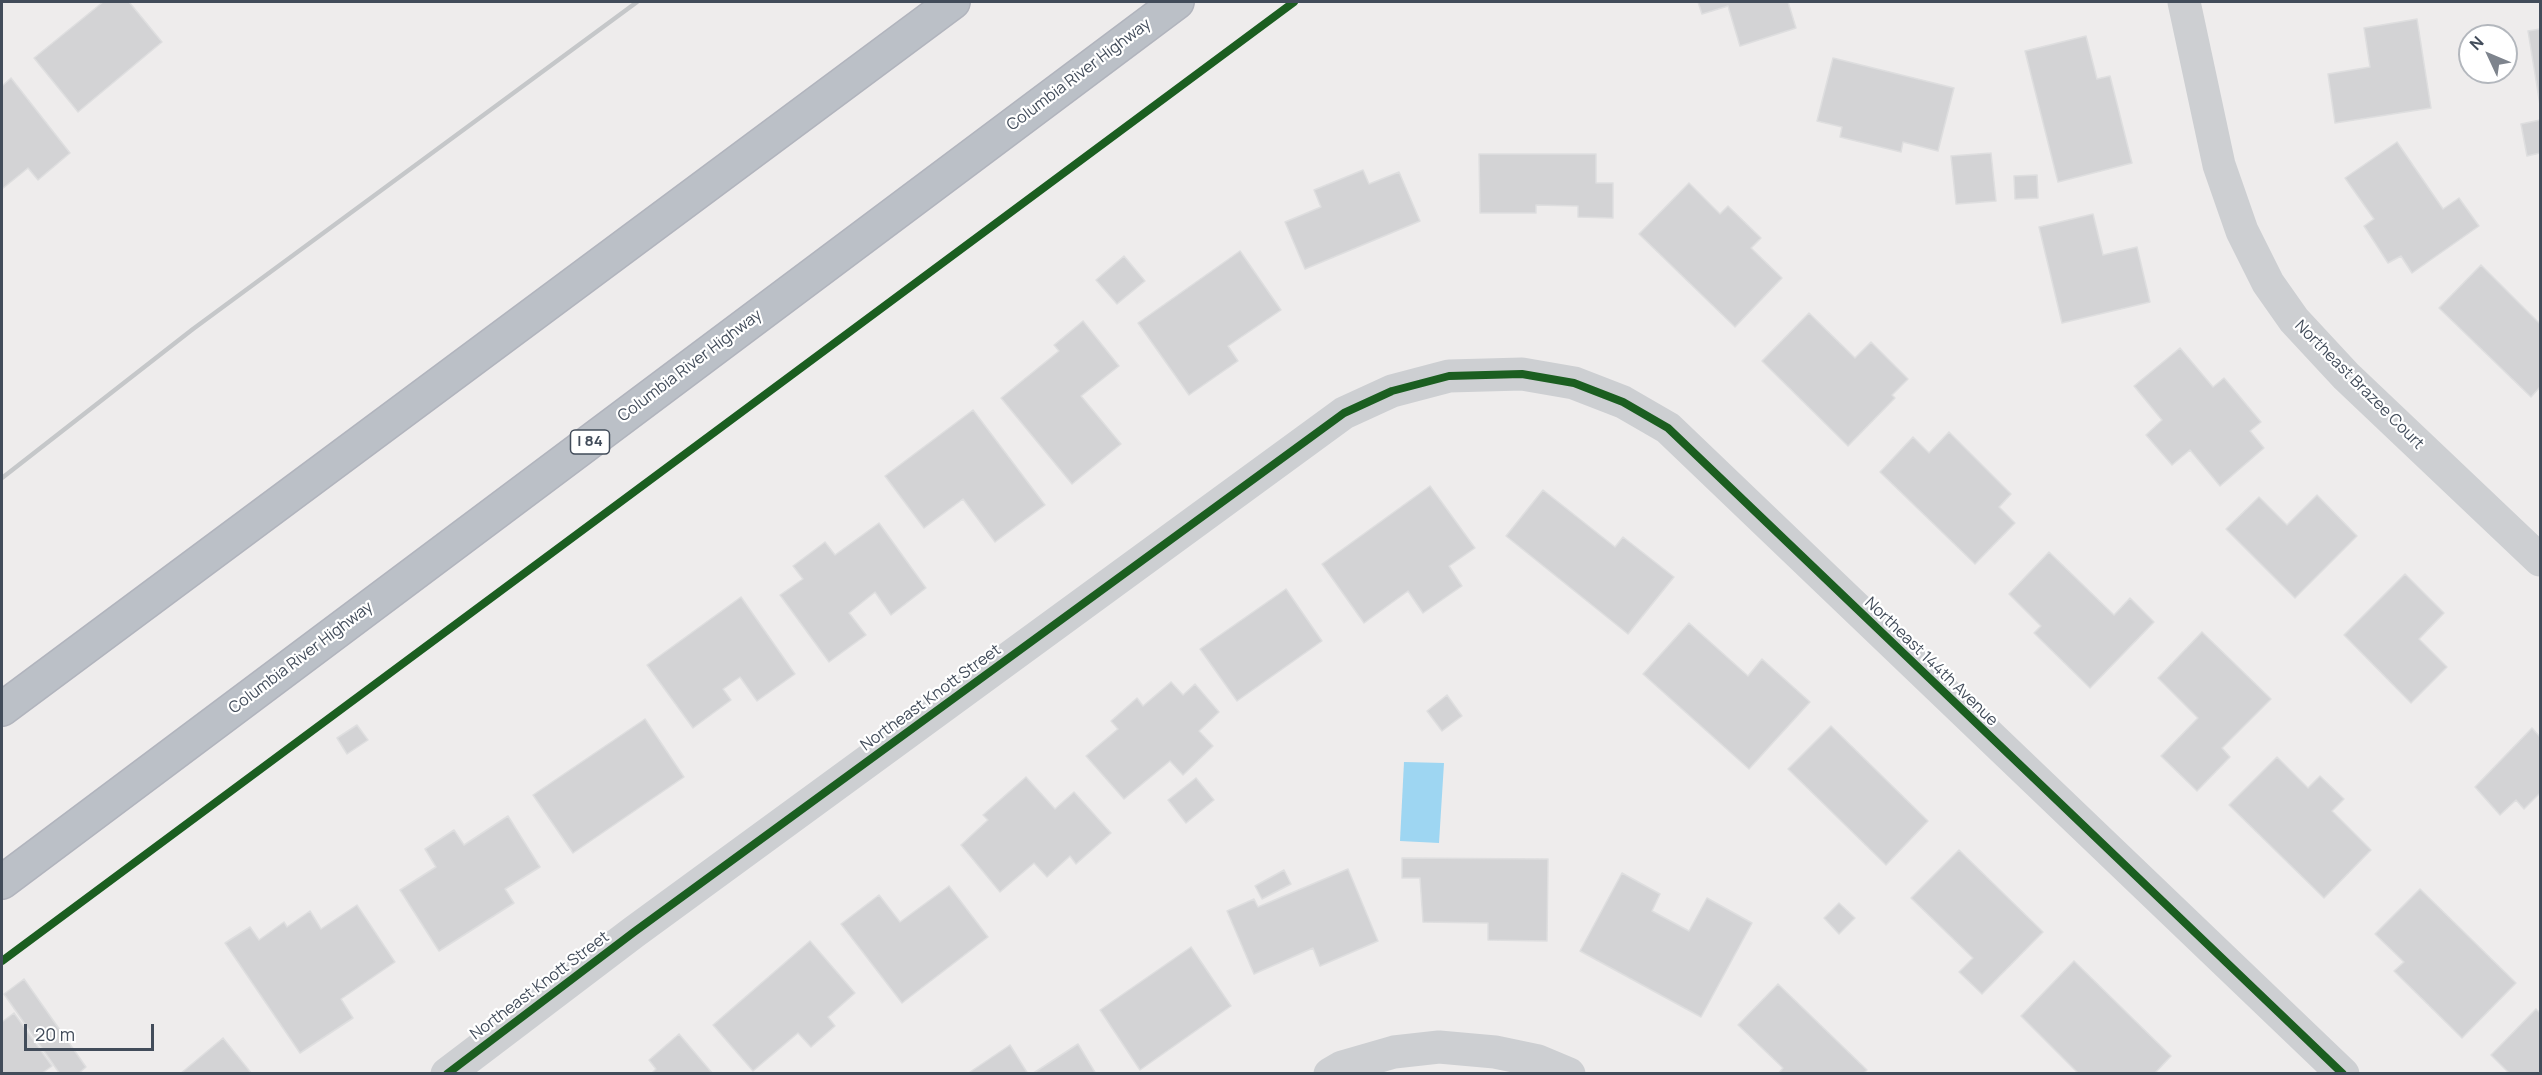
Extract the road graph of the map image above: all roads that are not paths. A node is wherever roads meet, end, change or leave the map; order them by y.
1 (953, 2) edge
2 (1177, 2) edge
3 (2184, 2) edge
4 (1449, 376) joint
5 (2541, 560) edge
6 (2, 709) edge
7 (2, 882) edge
8 (447, 1074) edge
9 (1330, 1074) edge
10 (1569, 1074) edge
11 (2343, 1074) edge

1 - 6 highway
2 - 7 highway, Columbia River Highway / I 84
3 - 5 street, Northeast Brazee Court
4 - 8 street, Northeast Knott Street
4 - 11 street, Northeast 144th Avenue
9 - 10 street

